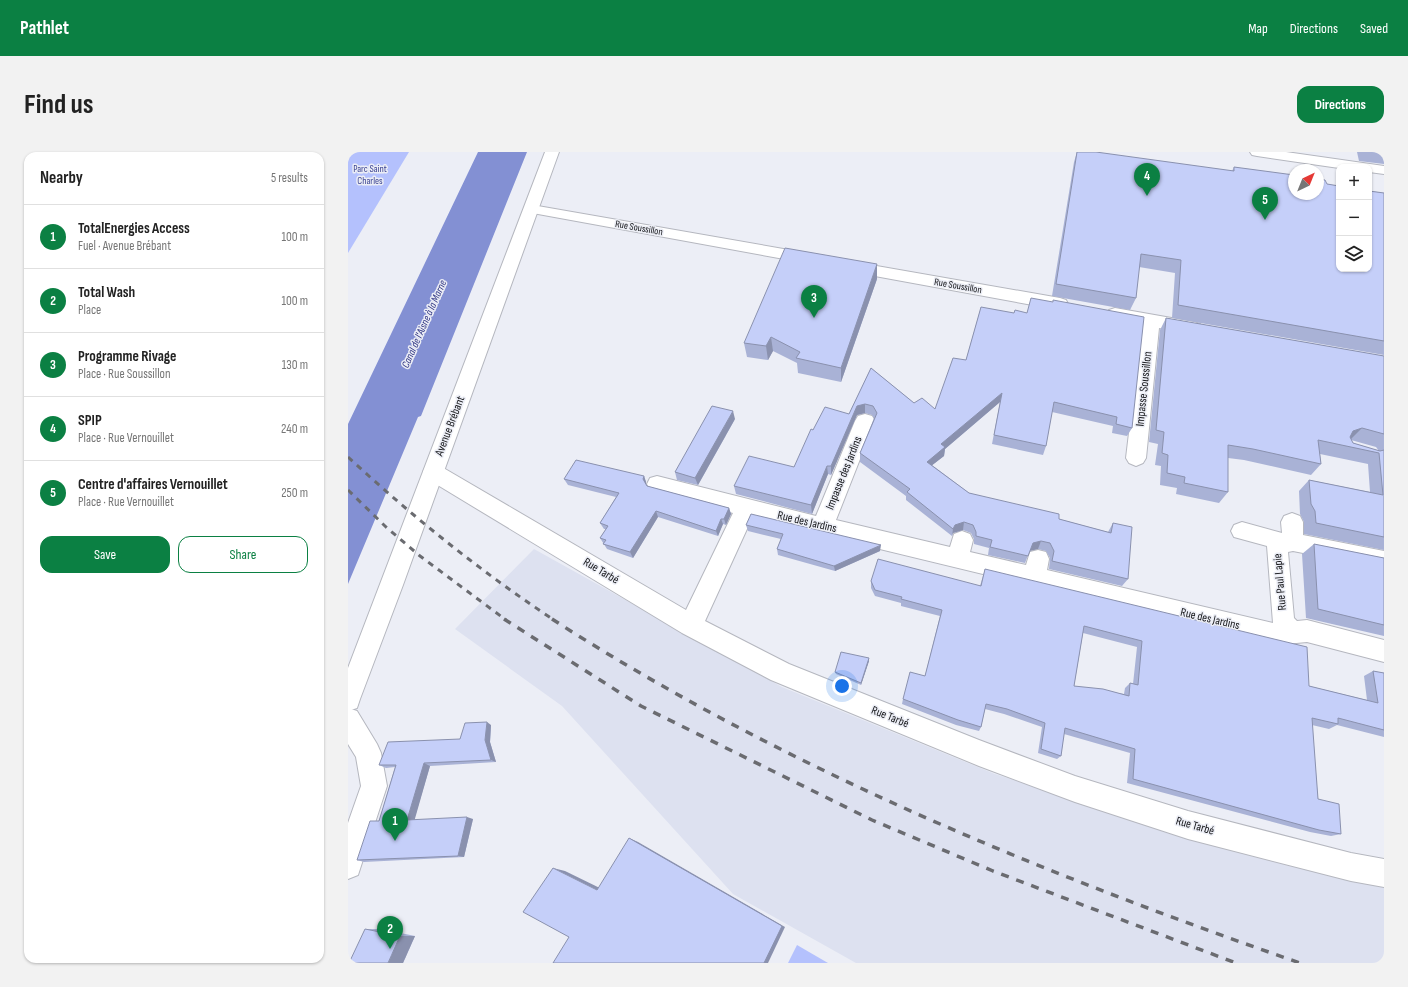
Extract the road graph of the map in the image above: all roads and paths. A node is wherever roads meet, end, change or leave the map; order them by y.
1 (552, 152) edge
2 (1257, 152) edge
3 (1302, 164) edge
4 (1324, 165) edge
5 (1336, 166) edge
6 (1372, 168) edge
7 (1384, 170) edge
8 (532, 209) junction
9 (1073, 306) edge
10 (1096, 311) edge
11 (1151, 320) junction
12 (1206, 330) edge
13 (865, 421) dead end
14 (1136, 458) dead end
15 (433, 472) junction
16 (657, 484) dead end
17 (746, 508) junction
18 (823, 526) junction
19 (1242, 531) dead end
20 (1289, 536) junction
21 (1384, 560) edge
22 (690, 625) junction
23 (1291, 632) junction
24 (1384, 651) edge
25 (348, 699) edge
26 (348, 720) edge
27 (348, 865) edge
28 (1384, 873) edge

1 - 8 street, Avenue Brébant
2 - 3 street
4 - 5 street
6 - 7 street
8 - 9 street, Rue Soussillon
8 - 15 street, Avenue Brébant
10 - 11 street
11 - 12 street
11 - 14 street, Impasse Soussillon
13 - 18 street, Impasse des Jardins
15 - 22 street, Rue Tarbé
15 - 25 street, Avenue Brébant
16 - 17 street, Rue des Jardins
17 - 18 street, Rue des Jardins
17 - 22 street
18 - 23 street, Rue des Jardins
19 - 20 street
20 - 21 street, Rue Paul Lapie
20 - 23 street, Rue Paul Lapie
22 - 28 street, Rue Tarbé
23 - 24 street, Rue des Jardins
26 - 27 street

